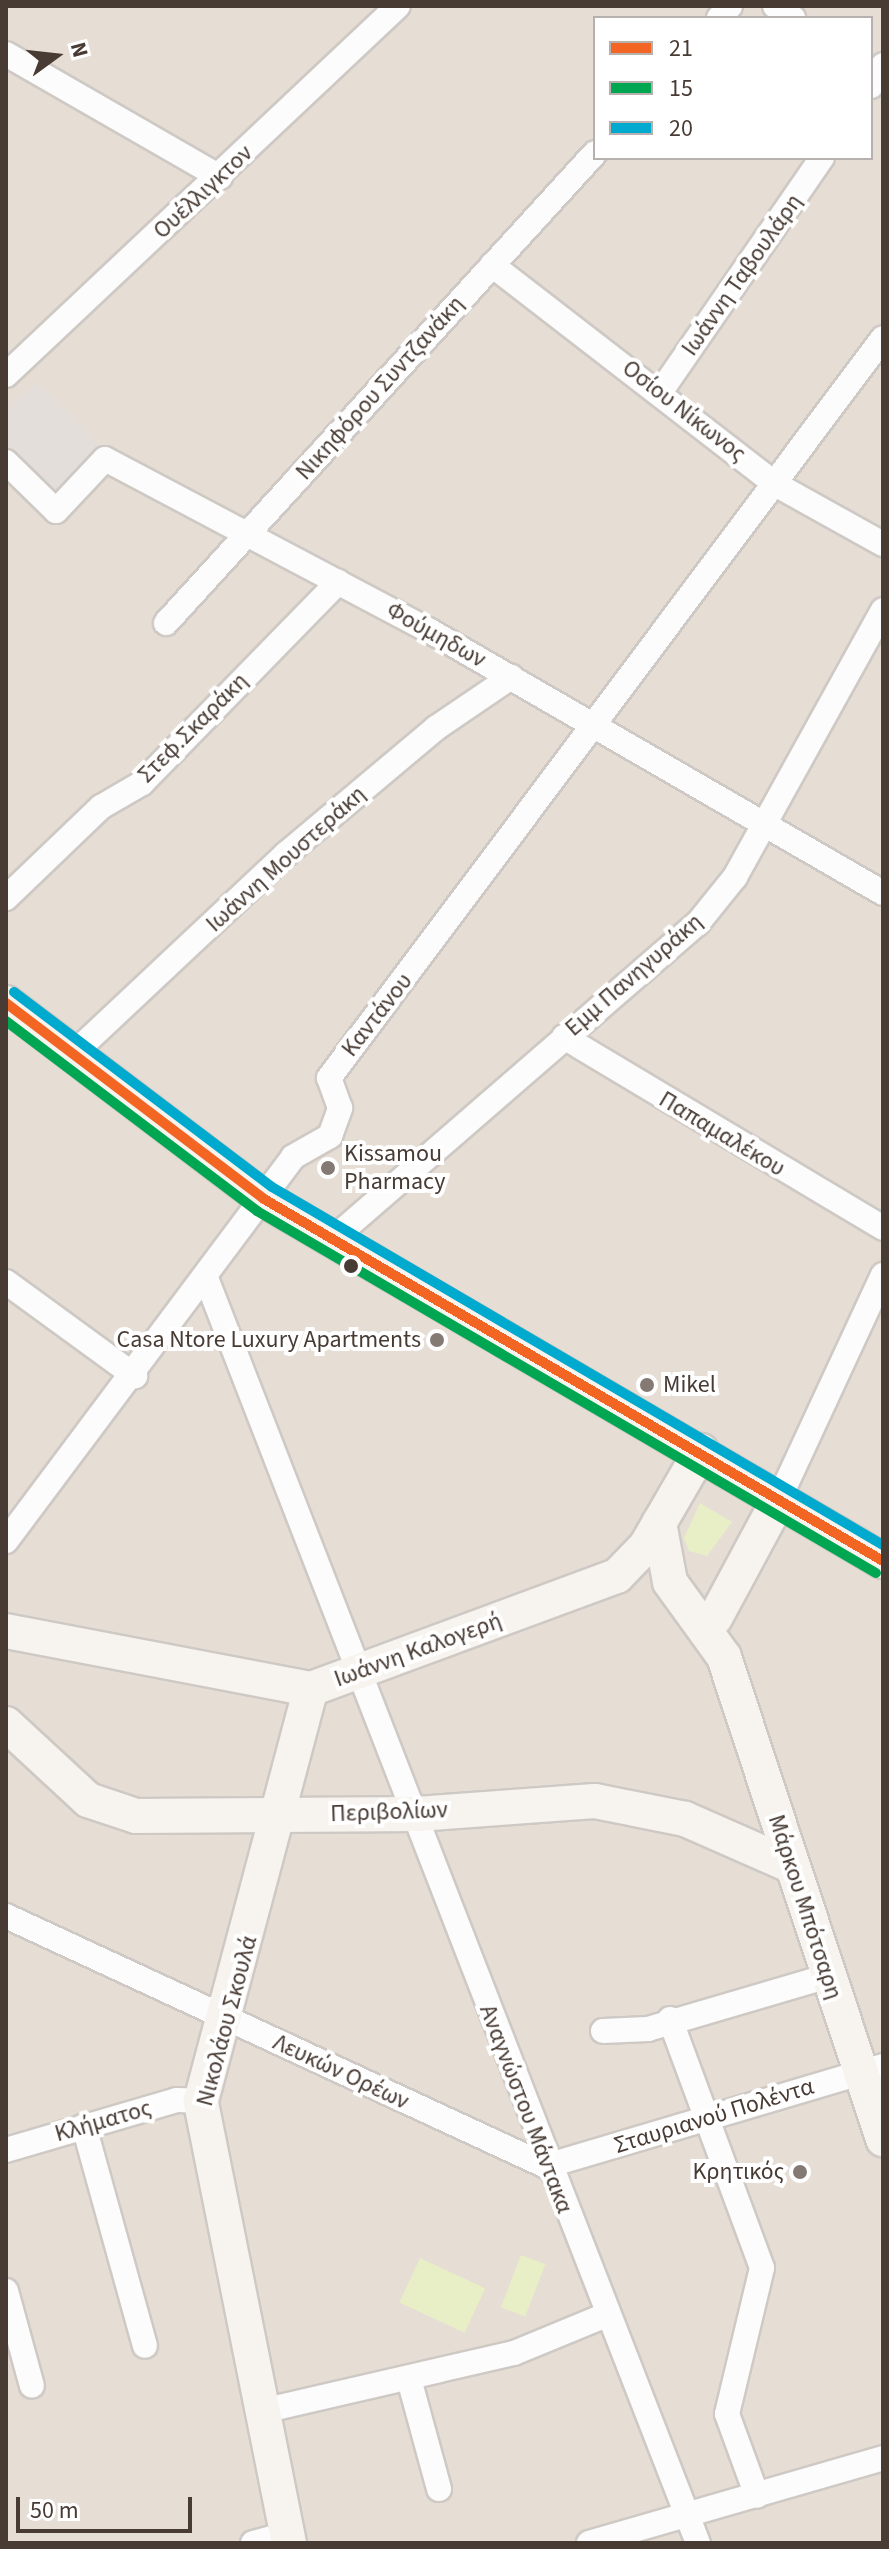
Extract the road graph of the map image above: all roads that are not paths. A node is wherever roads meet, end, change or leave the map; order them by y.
1 (389, 9) edge
2 (6, 54) edge
3 (593, 155) edge
4 (821, 160) edge
5 (220, 177) junction
6 (492, 265) junction
7 (883, 338) edge
8 (6, 375) edge
9 (661, 391) junction
10 (6, 462) edge
11 (777, 485) junction
12 (246, 534) junction
13 (883, 544) edge
14 (338, 582) junction
15 (883, 610) edge
16 (166, 623) dead end
17 (511, 677) junction
18 (591, 726) junction
19 (764, 823) junction
20 (883, 893) edge
21 (6, 898) edge
22 (6, 1003) edge
23 (564, 1037) junction
24 (72, 1055) junction
25 (264, 1199) junction
26 (883, 1228) edge
27 (334, 1238) junction
28 (883, 1275) edge
29 (206, 1278) junction
30 (6, 1282) edge
31 (135, 1376) junction
32 (701, 1451) junction
33 (779, 1499) junction
34 (659, 1523) junction
35 (6, 1541) edge
36 (883, 1561) edge
37 (664, 1567) junction
38 (617, 1576) junction
39 (715, 1618) junction
40 (6, 1631) edge
41 (363, 1672) junction
42 (729, 1674) junction
43 (311, 1689) junction
44 (6, 1724) edge
45 (282, 1814) junction
46 (417, 1814) junction
47 (792, 1866) junction
48 (6, 1916) edge
49 (828, 1976) junction
50 (226, 2019) junction
51 (670, 2019) junction
52 (603, 2031) dead end
53 (872, 2069) edge
54 (201, 2101) junction
55 (707, 2118) junction
56 (84, 2126) junction
57 (883, 2139) edge
58 (6, 2150) edge
59 (546, 2166) junction
60 (6, 2291) edge
61 (606, 2315) junction
62 (145, 2346) dead end
63 (409, 2379) junction
64 (32, 2386) dead end
65 (258, 2412) junction
66 (883, 2458) edge
67 (439, 2489) dead end
68 (757, 2496) junction
69 (688, 2517) junction
70 (288, 2539) edge
71 (253, 2543) edge
72 (589, 2543) edge
73 (698, 2543) edge

1 - 5 street, Ουέλλιγκτον
2 - 5 street
3 - 6 street, Νικηφόρου Συντζανάκη
4 - 9 street, Ιωάννη Ταβουλάρη
5 - 8 street, Ουέλλιγκτον
6 - 9 street, Οσίου Νίκωνος
6 - 12 street, Νικηφόρου Συντζανάκη
7 - 11 street, Καντάνου
9 - 11 street, Οσίου Νίκωνος
10 - 12 street, Φούμηδων
11 - 13 street, Οσίου Νίκωνος
11 - 18 street, Καντάνου
12 - 14 street, Φούμηδων
12 - 16 street, Νικηφόρου Συντζανάκη
14 - 17 street, Φούμηδων
14 - 21 street, Στεφ.Σκαράκη
15 - 19 street, Εμμ Πανηγυράκη
17 - 18 street, Φούμηδων
17 - 24 street, Ιωάννη Μουστεράκη
18 - 19 street, Φούμηδων
18 - 25 street, Καντάνου
19 - 20 street, Φούμηδων
19 - 23 street, Εμμ Πανηγυράκη
22 - 24 main road
23 - 26 street, Παπαμαλέκου
23 - 27 street, Εμμ Πανηγυράκη
24 - 25 main road
25 - 27 main road
25 - 29 street, Καντάνου
27 - 32 main road
28 - 33 street
29 - 31 street, Καντάνου
29 - 41 street, Αναγνώστου Μάντακα
30 - 31 street
31 - 35 street, Καντάνου
32 - 33 main road
32 - 34 main road
33 - 36 main road
33 - 39 main road
34 - 37 main road
34 - 38 main road
37 - 38 main road
37 - 39 main road, Μάρκου Μπότσαρη
37 - 42 main road, Μάρκου Μπότσαρη
38 - 41 main road, Ιωάννη Καλογερή
39 - 42 main road, Μάρκου Μπότσαρη
40 - 43 main road, Ιωάννη Καλογερή
41 - 43 main road, Ιωάννη Καλογερή
41 - 46 street, Αναγνώστου Μάντακα
42 - 47 main road, Μάρκου Μπότσαρη
43 - 45 main road, Νικολάου Σκουλά
44 - 45 main road, Περιβολίων
45 - 46 main road, Περιβολίων
45 - 50 main road, Νικολάου Σκουλά
46 - 47 main road, Περιβολίων
46 - 59 street, Αναγνώστου Μάντακα
47 - 49 main road, Μάρκου Μπότσαρη
48 - 50 street, Λευκών Ορέων
49 - 51 street
49 - 53 main road, Μάρκου Μπότσαρη
50 - 54 main road, Νικολάου Σκουλά
50 - 59 street, Λευκών Ορέων
51 - 52 street
51 - 55 street
53 - 55 street, Σταυριανού Πολέντα
53 - 57 main road, Μάρκου Μπότσαρη
54 - 56 street, Κλήματος
54 - 65 main road, Νικολάου Σκουλά
55 - 59 street, Σταυριανού Πολέντα
55 - 68 street
56 - 58 street, Κλήματος
56 - 62 street
59 - 61 street, Αναγνώστου Μάντακα
60 - 64 street
61 - 63 street
61 - 69 street, Αναγνώστου Μάντακα
63 - 65 street
63 - 67 street
65 - 70 main road, Νικολάου Σκουλά
66 - 68 street
68 - 69 street
69 - 72 street
69 - 73 street, Αναγνώστου Μάντακα
70 - 71 street

